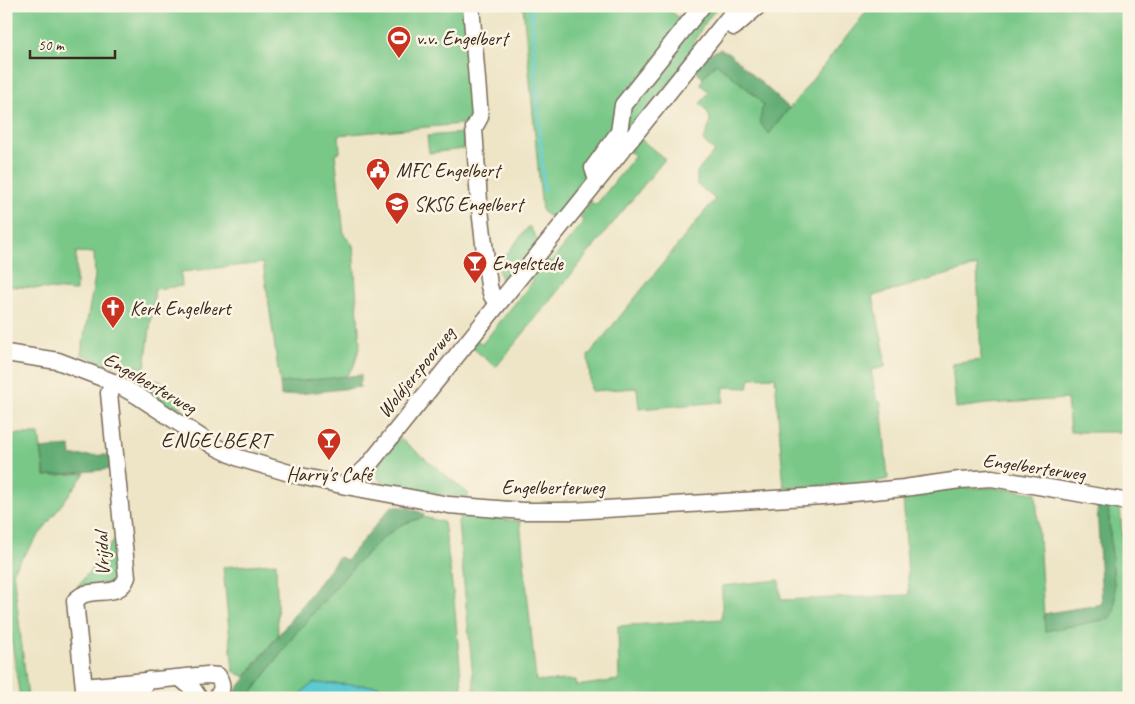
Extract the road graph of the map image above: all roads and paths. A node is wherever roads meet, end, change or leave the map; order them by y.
1 (471, 6) edge
2 (702, 6) edge
3 (738, 6) edge
4 (758, 6) edge
5 (726, 22) junction
6 (597, 180) junction
7 (498, 303) junction
8 (6, 354) edge
9 (113, 382) junction
10 (367, 467) junction
11 (346, 486) junction
12 (373, 492) junction
13 (1129, 502) edge
14 (180, 678) junction
15 (150, 680) junction
16 (85, 692) edge
17 (135, 698) edge
18 (199, 698) edge
19 (216, 698) edge

1 - 7 street
2 - 6 street
3 - 5 street, Woldjerspoorweg
4 - 5 street
5 - 6 street, Woldjerspoorweg
6 - 7 street, Woldjerspoorweg
7 - 10 street, Woldjerspoorweg
8 - 9 street, Engelberterweg
9 - 11 street, Engelberterweg
9 - 16 street, Vrijdal
10 - 11 street, Woldjerspoorweg
10 - 12 street
11 - 12 street, Engelberterweg
12 - 13 street, Engelberterweg
14 - 15 street, Vrijdal
14 - 18 street
14 - 19 street, Vrijdal
15 - 16 street, Vrijdal
15 - 17 street

